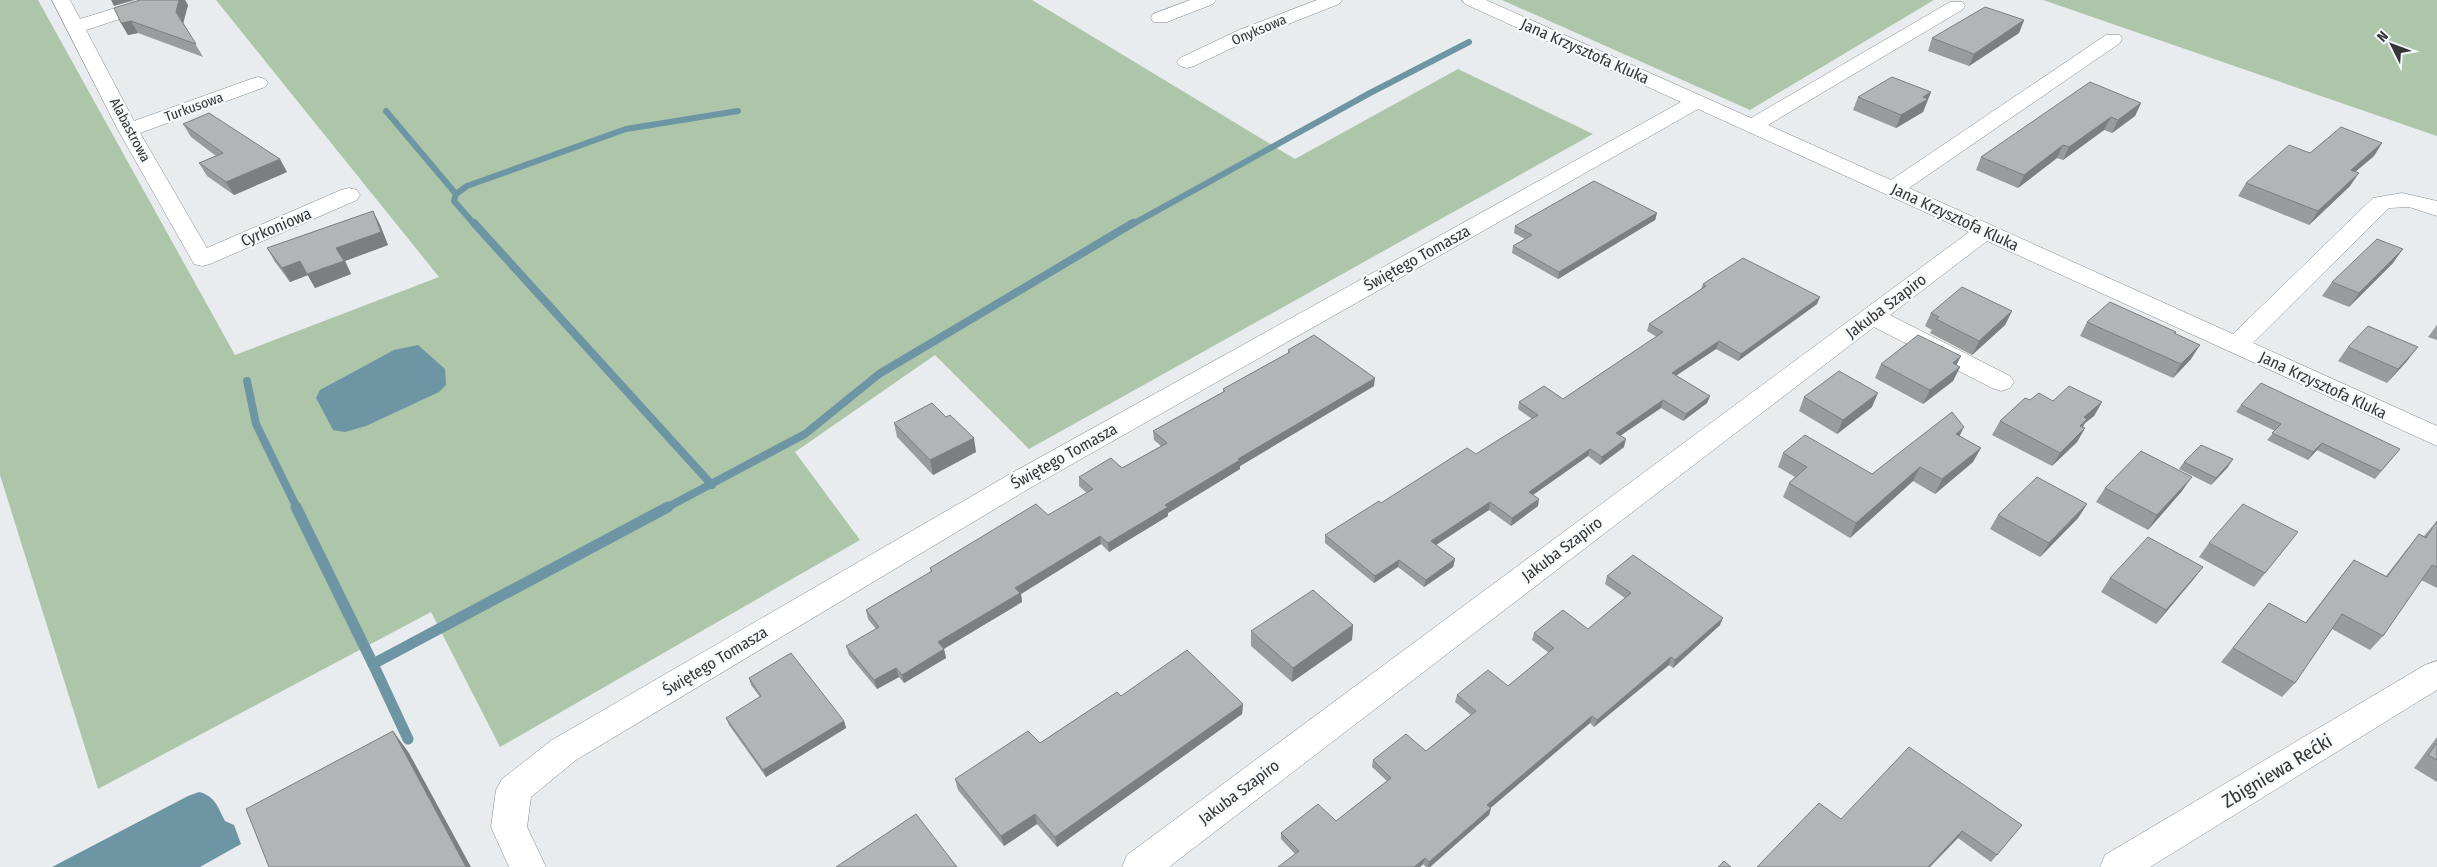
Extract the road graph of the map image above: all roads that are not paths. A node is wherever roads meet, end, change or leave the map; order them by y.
1 (61, 0) edge
2 (160, 0) edge
3 (1207, 0) edge
4 (1333, 0) edge
5 (1471, 0) edge
6 (1956, 6) dead end
7 (1160, 18) dead end
8 (75, 27) junction
9 (2113, 39) dead end
10 (1187, 62) dead end
11 (258, 83) dead end
12 (1697, 101) junction
13 (1753, 126) junction
14 (128, 130) junction
15 (1893, 188) junction
16 (350, 195) dead end
17 (2437, 209) edge
18 (1985, 231) junction
19 (202, 259) joint
20 (1872, 316) junction
21 (2236, 345) junction
22 (2001, 382) dead end
23 (2437, 437) edge
24 (2437, 674) edge
25 (528, 867) edge
26 (1140, 867) edge
27 (2118, 867) edge

1 - 8 street, Alabastrowa
2 - 8 street
3 - 7 street
4 - 10 street, Onyksowa
5 - 12 street, Jana Krzysztofa Kluka
6 - 13 street
8 - 14 street, Alabastrowa
9 - 15 street
11 - 14 street, Turkusowa
12 - 13 street, Jana Krzysztofa Kluka
12 - 25 street, Świętego Tomasza
13 - 15 street, Jana Krzysztofa Kluka
14 - 19 street, Alabastrowa
15 - 18 street, Jana Krzysztofa Kluka
16 - 19 street, Cyrkoniowa
17 - 21 street
18 - 20 street, Jakuba Szapiro
18 - 21 street, Jana Krzysztofa Kluka
20 - 22 street
20 - 26 street, Jakuba Szapiro
21 - 23 street, Jana Krzysztofa Kluka
24 - 27 street, Zbigniewa Rećki

